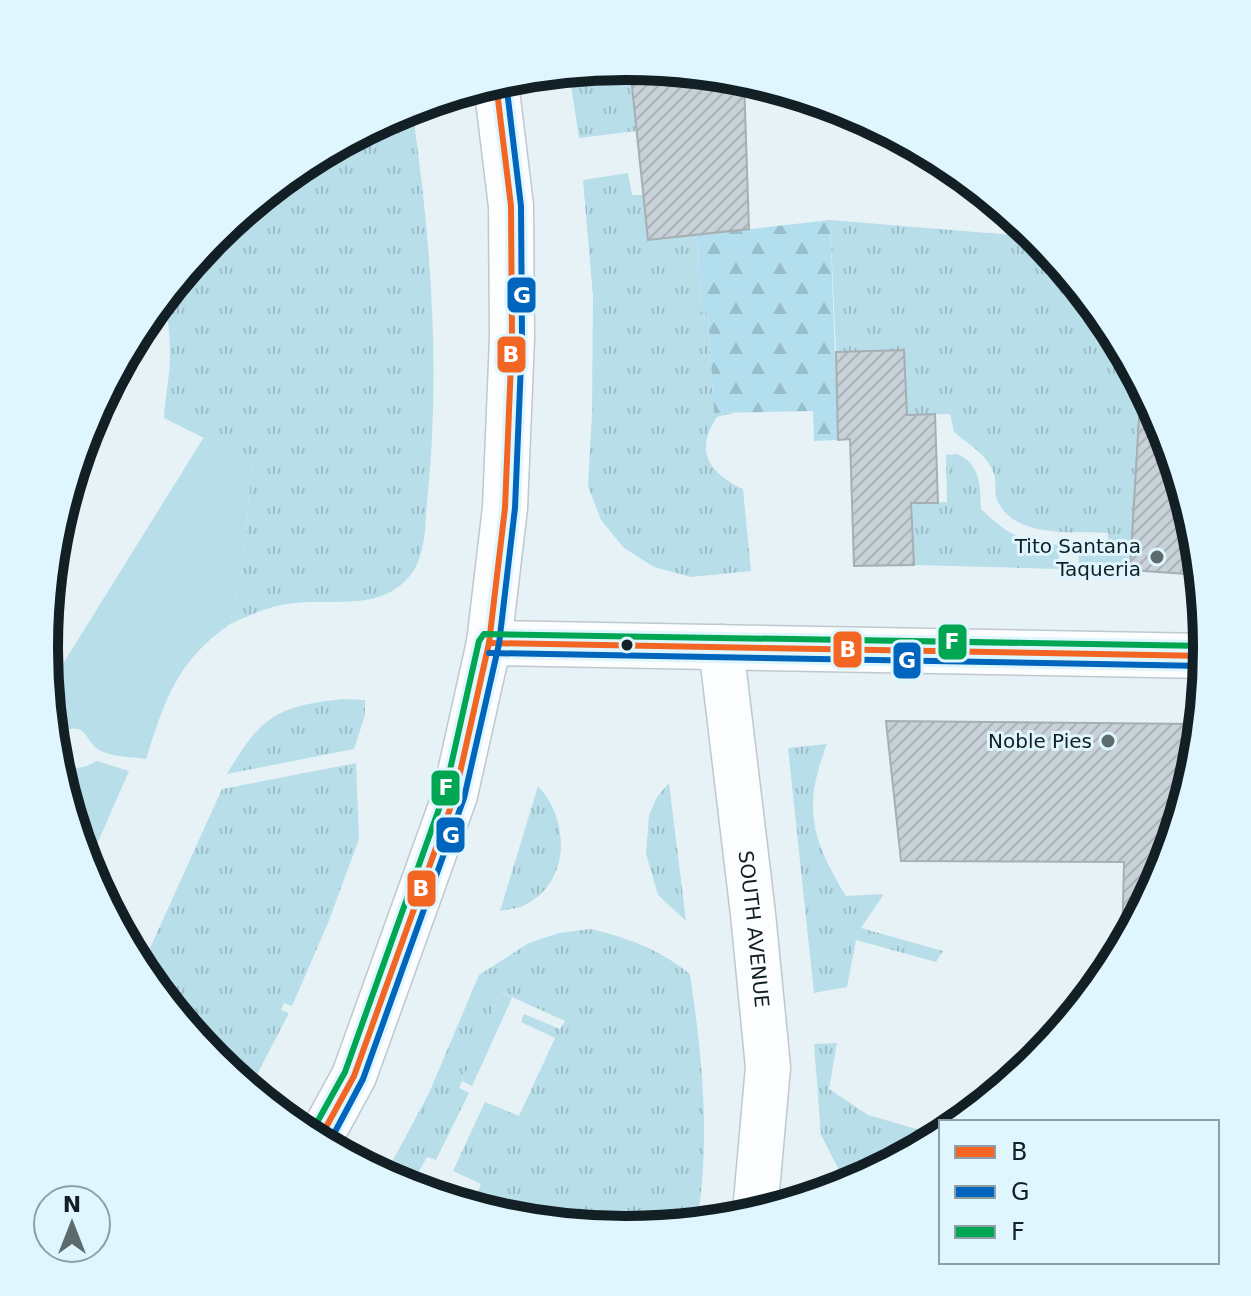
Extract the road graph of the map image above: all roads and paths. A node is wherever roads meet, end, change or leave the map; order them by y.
1 (498, 95) edge
2 (489, 643) junction
3 (721, 647) junction
4 (1193, 656) edge
5 (325, 1129) edge
6 (756, 1200) edge

1 - 2 main road
2 - 3 main road
2 - 5 main road
3 - 4 main road
3 - 6 main road, SOUTH AVENUE

